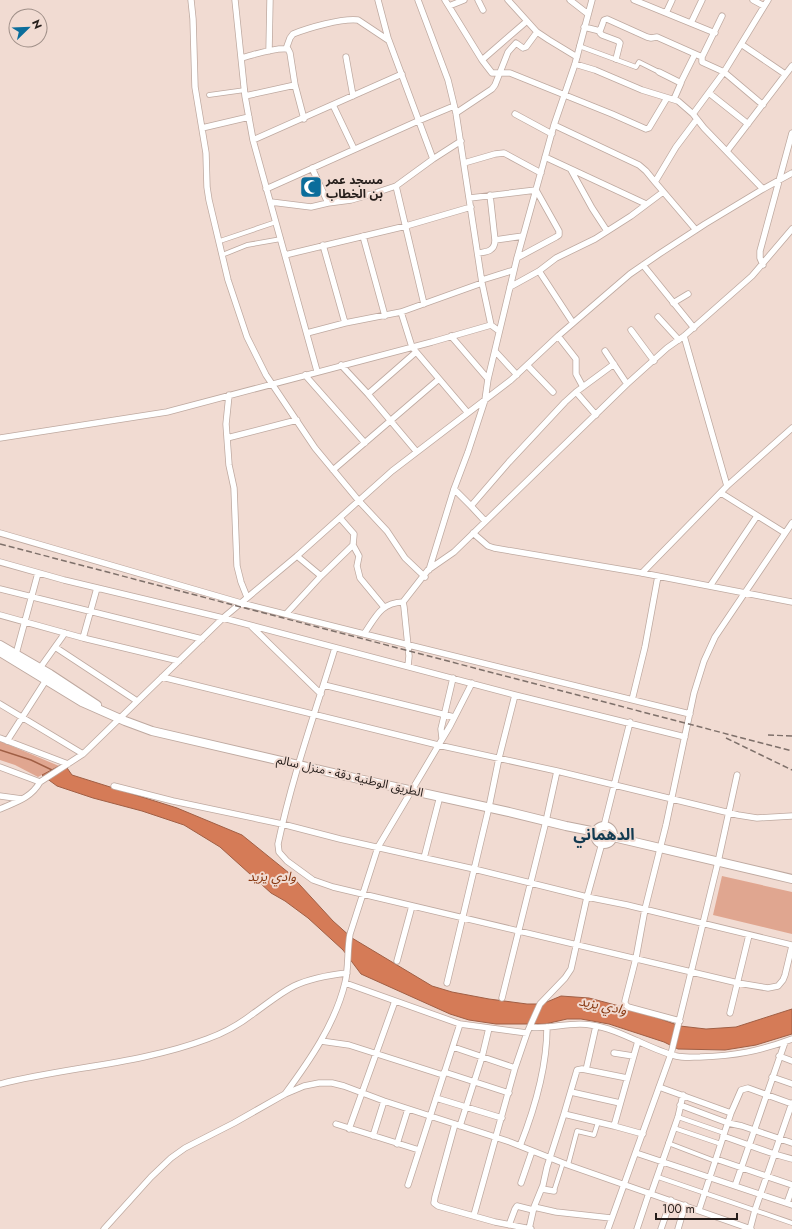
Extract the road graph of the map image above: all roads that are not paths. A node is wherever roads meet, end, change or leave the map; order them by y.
1 (191, 0) edge
2 (235, 0) edge
3 (270, 0) edge
4 (378, 0) edge
5 (418, 0) edge
6 (445, 0) edge
7 (464, 0) edge
8 (478, 0) edge
9 (508, 0) edge
10 (570, 0) edge
11 (592, 0) edge
12 (634, 0) edge
13 (672, 0) edge
14 (702, 0) edge
15 (753, 0) edge
16 (768, 0) edge
17 (449, 6) junction
18 (764, 6) junction
19 (483, 10) dead end
20 (666, 13) junction
21 (588, 14) junction
22 (722, 16) dead end
23 (527, 20) junction
24 (691, 23) junction
25 (584, 27) junction
26 (600, 31) junction
27 (537, 32) junction
28 (715, 33) junction
29 (388, 40) junction
30 (741, 44) junction
31 (580, 46) junction
32 (286, 49) junction
33 (269, 51) junction
34 (695, 54) junction
35 (577, 57) junction
36 (702, 57) junction
37 (241, 58) junction
38 (346, 58) dead end
39 (616, 59) junction
40 (482, 60) junction
41 (575, 64) junction
42 (792, 66) edge
43 (659, 72) joint
44 (724, 72) junction
45 (402, 74) junction
46 (499, 74) junction
47 (785, 74) junction
48 (681, 82) junction
49 (295, 84) junction
50 (245, 93) junction
51 (709, 93) junction
52 (209, 95) dead end
53 (564, 95) junction
54 (353, 96) junction
55 (668, 98) junction
56 (674, 99) junction
57 (763, 104) junction
58 (333, 105) junction
59 (454, 106) junction
60 (456, 113) junction
61 (515, 114) dead end
62 (693, 114) junction
63 (249, 117) junction
64 (304, 119) junction
65 (697, 120) junction
66 (418, 121) junction
67 (748, 124) junction
68 (554, 125) junction
69 (202, 128) junction
70 (792, 133) edge
71 (552, 134) junction
72 (253, 140) junction
73 (461, 141) junction
74 (354, 149) junction
75 (727, 151) junction
76 (545, 157) junction
77 (433, 159) junction
78 (464, 163) junction
79 (312, 168) junction
80 (570, 169) junction
81 (541, 173) junction
82 (792, 173) edge
83 (779, 180) junction
84 (655, 182) junction
85 (396, 186) junction
86 (266, 189) junction
87 (763, 189) junction
88 (536, 190) junction
89 (663, 192) junction
90 (490, 195) junction
91 (470, 198) junction
92 (271, 202) junction
93 (328, 203) junction
94 (646, 204) junction
95 (471, 207) junction
96 (276, 222) junction
97 (406, 226) junction
98 (696, 230) junction
99 (607, 231) junction
100 (791, 231) edge
101 (363, 236) junction
102 (523, 236) junction
103 (281, 239) junction
104 (495, 240) junction
105 (220, 242) junction
106 (323, 245) junction
107 (478, 253) junction
108 (222, 255) junction
109 (285, 255) junction
110 (517, 258) junction
111 (643, 265) junction
112 (763, 265) junction
113 (514, 270) junction
114 (539, 271) junction
115 (482, 282) junction
116 (510, 287) junction
117 (688, 294) dead end
118 (673, 303) junction
119 (424, 304) junction
120 (401, 312) junction
121 (385, 316) junction
122 (658, 317) dead end
123 (345, 323) junction
124 (573, 323) junction
125 (491, 325) junction
126 (694, 328) junction
127 (631, 330) dead end
128 (499, 332) junction
129 (306, 333) junction
130 (451, 336) junction
131 (558, 336) junction
132 (681, 338) junction
133 (412, 347) junction
134 (495, 351) junction
135 (605, 351) dead end
136 (416, 352) junction
137 (654, 361) junction
138 (614, 364) junction
139 (341, 365) junction
140 (528, 365) junction
141 (317, 371) junction
142 (305, 375) junction
143 (517, 375) junction
144 (439, 379) junction
145 (488, 379) junction
146 (272, 384) junction
147 (627, 384) junction
148 (583, 387) junction
149 (553, 392) dead end
150 (576, 392) junction
151 (368, 394) junction
152 (229, 395) junction
153 (485, 400) junction
154 (468, 413) junction
155 (596, 415) junction
156 (297, 420) junction
157 (391, 421) junction
158 (792, 428) edge
159 (0, 438) edge
160 (227, 438) junction
161 (365, 443) junction
162 (416, 452) junction
163 (333, 470) junction
164 (727, 486) junction
165 (454, 489) junction
166 (721, 493) junction
167 (359, 501) junction
168 (471, 506) junction
169 (757, 516) junction
170 (340, 518) junction
171 (485, 521) junction
172 (792, 523) edge
173 (0, 533) edge
174 (473, 533) junction
175 (785, 533) junction
176 (354, 545) junction
177 (297, 556) junction
178 (0, 562) edge
179 (428, 570) junction
180 (38, 573) junction
181 (642, 573) junction
182 (321, 576) junction
183 (658, 576) junction
184 (425, 577) junction
185 (710, 586) junction
186 (97, 588) junction
187 (0, 589) edge
188 (745, 593) junction
189 (31, 597) junction
190 (247, 597) junction
191 (403, 602) junction
192 (792, 602) edge
193 (241, 603) junction
194 (384, 607) junction
195 (90, 612) junction
196 (286, 614) junction
197 (0, 615) edge
198 (223, 618) junction
199 (26, 621) junction
200 (250, 626) junction
201 (65, 633) junction
202 (364, 634) junction
203 (83, 638) junction
204 (202, 639) junction
205 (0, 645) edge
206 (408, 645) junction
207 (55, 647) junction
208 (335, 648) junction
209 (0, 652) edge
210 (16, 654) junction
211 (179, 661) junction
212 (408, 666) junction
213 (40, 668) junction
214 (48, 677) junction
215 (162, 677) junction
216 (453, 678) junction
217 (472, 683) junction
218 (324, 685) junction
219 (321, 694) junction
220 (515, 695) junction
221 (632, 700) junction
222 (137, 701) junction
223 (0, 704) edge
224 (445, 714) junction
225 (690, 714) junction
226 (314, 715) junction
227 (23, 717) junction
228 (454, 717) junction
229 (119, 719) junction
230 (630, 722) junction
231 (685, 736) junction
232 (0, 738) edge
233 (442, 738) junction
234 (7, 741) junction
235 (438, 745) junction
236 (83, 754) junction
237 (499, 758) junction
238 (298, 764) junction
239 (67, 765) junction
240 (0, 768) edge
241 (557, 771) junction
242 (737, 776) dead end
243 (42, 781) junction
244 (613, 785) junction
245 (114, 786) dead end
246 (412, 790) junction
247 (0, 796) edge
248 (440, 796) junction
249 (23, 799) junction
250 (671, 799) junction
251 (489, 807) junction
252 (0, 809) edge
253 (728, 813) junction
254 (792, 816) edge
255 (546, 821) junction
256 (282, 824) junction
257 (604, 826) junction
258 (596, 832) junction
259 (613, 837) junction
260 (602, 843) junction
261 (378, 847) junction
262 (661, 848) junction
263 (424, 858) junction
264 (718, 862) junction
265 (474, 869) junction
266 (792, 879) edge
267 (531, 883) junction
268 (362, 895) junction
269 (587, 897) junction
270 (412, 906) junction
271 (645, 909) junction
272 (462, 918) junction
273 (703, 923) junction
274 (518, 932) junction
275 (749, 935) junction
276 (577, 945) junction
277 (792, 945) edge
278 (636, 958) junction
279 (397, 961) dead end
280 (691, 972) junction
281 (347, 973) junction
282 (345, 983) junction
283 (447, 983) dead end
284 (738, 983) junction
285 (502, 998) dead end
286 (395, 1001) junction
287 (730, 1013) dead end
288 (679, 1022) junction
289 (460, 1024) junction
290 (596, 1026) junction
291 (531, 1027) junction
292 (547, 1027) junction
293 (489, 1028) junction
294 (527, 1033) junction
295 (792, 1039) edge
296 (321, 1041) junction
297 (638, 1041) junction
298 (785, 1042) junction
299 (453, 1047) junction
300 (614, 1053) dead end
301 (375, 1054) junction
302 (671, 1054) junction
303 (633, 1056) junction
304 (779, 1056) junction
305 (482, 1057) junction
306 (792, 1061) edge
307 (515, 1068) junction
308 (586, 1070) junction
309 (444, 1074) junction
310 (772, 1077) junction
311 (627, 1078) junction
312 (473, 1082) junction
313 (0, 1084) edge
314 (792, 1084) edge
315 (659, 1087) junction
316 (571, 1092) junction
317 (362, 1093) junction
318 (509, 1093) junction
319 (285, 1094) junction
320 (682, 1095) junction
321 (766, 1095) junction
322 (436, 1098) junction
323 (384, 1101) junction
324 (620, 1103) junction
325 (792, 1104) edge
326 (680, 1105) junction
327 (466, 1107) junction
328 (408, 1109) junction
329 (731, 1113) junction
330 (564, 1114) junction
331 (430, 1116) junction
332 (678, 1117) junction
333 (502, 1118) junction
334 (598, 1122) junction
335 (728, 1123) junction
336 (336, 1124) dead end
337 (458, 1125) junction
338 (614, 1126) junction
339 (349, 1128) junction
340 (674, 1128) junction
341 (754, 1130) junction
342 (642, 1134) junction
343 (724, 1135) junction
344 (373, 1136) junction
345 (497, 1138) junction
346 (779, 1139) junction
347 (668, 1143) junction
348 (792, 1143) edge
349 (397, 1144) junction
350 (721, 1144) junction
351 (749, 1145) junction
352 (520, 1146) junction
353 (419, 1150) junction
354 (532, 1151) junction
355 (636, 1153) junction
356 (774, 1154) junction
357 (550, 1158) junction
358 (792, 1159) edge
359 (715, 1160) junction
360 (662, 1161) junction
361 (566, 1164) junction
362 (741, 1168) junction
363 (658, 1177) junction
364 (709, 1177) junction
365 (767, 1177) junction
366 (521, 1183) dead end
367 (624, 1184) junction
368 (408, 1185) dead end
369 (792, 1185) edge
370 (734, 1186) junction
371 (792, 1188) edge
372 (542, 1189) junction
373 (554, 1191) joint
374 (650, 1193) junction
375 (704, 1193) junction
376 (760, 1194) junction
377 (671, 1200) junction
378 (789, 1204) edge
379 (685, 1205) junction
380 (533, 1209) junction
381 (699, 1210) junction
382 (755, 1210) junction
383 (474, 1215) junction
384 (611, 1218) junction
385 (792, 1223) edge
386 (509, 1225) junction
387 (521, 1228) edge
388 (104, 1229) edge
389 (530, 1229) edge
390 (608, 1229) edge
391 (637, 1229) edge
392 (660, 1229) edge
393 (678, 1229) edge
394 (751, 1229) edge

1 - 69 street
2 - 37 street
3 - 33 street
4 - 29 street
5 - 59 street
6 - 17 street
7 - 17 street
8 - 19 street
9 - 23 street
10 - 21 street
11 - 21 street
12 - 20 street
13 - 20 street
14 - 24 street
15 - 18 street
16 - 18 street
17 - 40 street
18 - 30 street
20 - 24 street
21 - 25 street
22 - 28 street
23 - 27 street
23 - 40 street
24 - 28 street
25 - 26 street
25 - 31 street
26 - 34 street
26 - 39 street
27 - 35 street
27 - 46 street
28 - 36 street
29 - 32 street
29 - 45 street
30 - 44 street
30 - 47 street
31 - 35 street
31 - 39 street
32 - 33 street
32 - 49 street
33 - 37 street
34 - 36 street
34 - 48 street
35 - 41 street
36 - 44 street
37 - 50 street
38 - 54 street
39 - 43 street
40 - 46 street
41 - 53 street
41 - 55 street
42 - 47 street
43 - 48 street
44 - 51 street
44 - 57 street
45 - 54 street
45 - 66 street
46 - 53 street
46 - 60 street
47 - 57 street
48 - 56 street
49 - 50 street
49 - 64 street
50 - 52 street
50 - 63 street
51 - 62 street
51 - 67 street
53 - 55 street
53 - 68 street
54 - 58 street
55 - 56 street
56 - 62 street
57 - 67 street
58 - 64 street
58 - 74 street
59 - 60 street
59 - 66 street
60 - 73 street
61 - 71 street
62 - 65 street
63 - 69 street
63 - 72 street
64 - 72 street
65 - 75 street
65 - 84 street
66 - 74 street
66 - 77 street
67 - 75 street
68 - 71 street
68 - 84 street
69 - 105 street
70 - 83 street
71 - 76 street
72 - 86 street
73 - 77 street
73 - 78 street
74 - 79 street
75 - 87 street
76 - 80 street
76 - 81 street
77 - 85 street
78 - 81 street
78 - 91 street
79 - 86 street
79 - 93 street
80 - 94 street
80 - 99 street
81 - 88 street
82 - 83 street
83 - 87 street
83 - 112 street
84 - 89 street
85 - 93 street
85 - 97 street
86 - 92 street
87 - 98 street
88 - 90 street
88 - 102 street
88 - 110 street
89 - 94 street
89 - 98 street
90 - 91 street
90 - 104 street
91 - 95 street
92 - 93 street
92 - 96 street
94 - 99 street
95 - 97 street
95 - 107 street
96 - 103 street
96 - 105 street
97 - 101 street
97 - 119 street
98 - 111 street
99 - 114 street
100 - 112 street
101 - 106 street
101 - 121 street
102 - 104 street
102 - 110 street
103 - 108 street
103 - 109 street
104 - 107 street
105 - 108 street
106 - 109 street
106 - 123 street
107 - 115 street
108 - 146 street
109 - 129 street
110 - 113 street
111 - 118 street
111 - 124 street
112 - 126 street
113 - 115 street
113 - 116 street
114 - 116 street
114 - 124 street
115 - 119 street
115 - 125 street
116 - 128 street
117 - 118 street
118 - 126 street
119 - 120 street
120 - 121 street
120 - 133 street
121 - 123 street
122 - 132 street
123 - 129 street
124 - 131 street
125 - 128 street
125 - 130 street
126 - 132 street
127 - 137 street
128 - 134 street
129 - 141 street
130 - 133 street
130 - 145 street
131 - 140 street
131 - 148 street
132 - 137 street
132 - 164 street
133 - 136 street
133 - 139 street
134 - 143 street
134 - 145 street
135 - 138 street
136 - 144 street
136 - 151 street
137 - 147 street
138 - 147 street
138 - 148 street
139 - 141 street
139 - 151 street
140 - 143 street
140 - 149 street
141 - 142 street
142 - 146 street
142 - 161 street
143 - 153 street
144 - 154 street
144 - 157 street
145 - 153 street
146 - 152 street
146 - 156 street
147 - 155 street
148 - 150 street
150 - 155 street
150 - 168 street
151 - 157 street
152 - 159 street
152 - 160 street
153 - 154 street
153 - 165 street
154 - 162 street
155 - 171 street
156 - 160 street
156 - 163 street
157 - 161 street
157 - 162 street
158 - 164 street
160 - 190 street
161 - 163 street
162 - 167 street
163 - 167 street
164 - 166 street
165 - 168 street
165 - 179 street
166 - 169 street
166 - 181 street
167 - 170 street
167 - 184 street
168 - 171 street
169 - 175 street
169 - 185 street
170 - 176 street
170 - 177 street
171 - 174 street
172 - 175 street
173 - 193 street
174 - 179 street
174 - 181 street
175 - 188 street
176 - 182 street
176 - 194 street
177 - 182 street
177 - 190 street
178 - 180 street
179 - 184 street
180 - 186 street
180 - 189 street
181 - 183 street
182 - 196 street
183 - 185 street
183 - 221 street
184 - 191 street
185 - 188 street
186 - 195 street
186 - 198 street
187 - 189 street
188 - 192 street
188 - 225 street
189 - 195 street
189 - 199 street
190 - 193 street
191 - 194 street
191 - 206 street
193 - 196 street
193 - 198 street
194 - 202 street
195 - 203 street
195 - 204 street
196 - 202 street
197 - 199 street
198 - 200 street
198 - 204 street
199 - 201 street
199 - 210 street
200 - 208 street
200 - 219 street
201 - 203 street
201 - 207 street
202 - 206 street
203 - 211 street
204 - 211 street
205 - 210 main road, الطريق الوطنية دقة - منزل سالم
206 - 212 street
206 - 221 street
207 - 213 street
207 - 222 street
208 - 212 street
208 - 218 street
209 - 214 main road, الطريق الوطنية دقة - منزل سالم
210 - 213 main road, الطريق الوطنية دقة - منزل سالم
211 - 215 street
212 - 216 street
213 - 214 main road, الطريق الوطنية دقة - منزل سالم
214 - 227 street
214 - 229 main road, الطريق الوطنية دقة - منزل سالم
215 - 222 street
215 - 226 street
216 - 217 street
216 - 224 street
217 - 220 street
217 - 228 street
218 - 219 street
218 - 224 street
219 - 226 street
220 - 230 street
220 - 237 street
221 - 225 street
222 - 229 street
223 - 227 street
224 - 228 street
224 - 233 street
225 - 231 street
226 - 235 street
226 - 238 street
227 - 234 street
227 - 236 street
228 - 233 street
229 - 236 street
229 - 238 main road, الطريق الوطنية دقة - منزل سالم
230 - 231 street
230 - 244 street
231 - 250 street
232 - 234 street
233 - 235 street
234 - 239 street
235 - 237 street
235 - 246 street
236 - 239 street
237 - 241 street
237 - 251 street
238 - 246 main road, الطريق الوطنية دقة - منزل سالم
238 - 256 street
239 - 243 street
240 - 243 street
241 - 244 street
241 - 255 street
242 - 253 street
243 - 249 street
244 - 250 street
244 - 257 street
245 - 256 street
246 - 248 main road, الطريق الوطنية دقة - منزل سالم
246 - 261 street
247 - 249 street
248 - 251 main road, الطريق الوطنية دقة - منزل سالم
248 - 263 street
249 - 252 street
250 - 253 street
250 - 262 street
251 - 255 main road, الطريق الوطنية دقة - منزل سالم
251 - 265 street
253 - 254 street
253 - 264 street
255 - 258 main road, الطريق الوطنية دقة - منزل سالم
255 - 267 street
256 - 261 street
256 - 268 street
257 - 258 main road
257 - 259 main road
258 - 260 main road
259 - 260 main road
259 - 262 main road
260 - 269 street
261 - 263 street
261 - 268 street
262 - 264 main road
262 - 271 street
263 - 265 street
264 - 266 main road
264 - 273 street
265 - 267 street
265 - 272 street
267 - 269 street
267 - 274 street
268 - 270 street
268 - 281 street
269 - 271 street
269 - 276 street
270 - 272 street
270 - 279 street
271 - 273 street
271 - 278 street
272 - 274 street
272 - 283 street
273 - 275 street
273 - 280 street
274 - 276 street
274 - 285 street
275 - 277 street
275 - 284 street
276 - 278 street
276 - 291 street
277 - 284 street
278 - 280 street
278 - 288 street
280 - 284 street
280 - 288 street
281 - 282 street
281 - 313 street
282 - 286 street
282 - 296 street
284 - 287 street
286 - 289 street
286 - 301 street
288 - 302 street
289 - 293 street
289 - 299 street
290 - 292 street
290 - 297 street
290 - 308 street
291 - 292 street
291 - 294 street
292 - 352 street
293 - 294 street
293 - 305 street
294 - 307 street
295 - 298 street
296 - 301 street
296 - 319 street
297 - 302 street
297 - 303 street
298 - 302 street
298 - 304 street
299 - 305 street
299 - 309 street
300 - 303 street
301 - 309 street
301 - 317 street
302 - 315 street
303 - 311 street
304 - 306 street
304 - 310 street
305 - 307 street
305 - 312 street
307 - 318 street
308 - 311 street
308 - 316 street
309 - 312 street
309 - 322 street
310 - 314 street
310 - 321 street
311 - 324 street
312 - 318 street
312 - 327 street
315 - 320 street
315 - 342 street
316 - 324 street
316 - 330 street
317 - 319 street
317 - 323 street
317 - 339 street
318 - 333 street
319 - 388 street
320 - 326 street
320 - 329 street
321 - 325 street
321 - 329 street
321 - 341 street
322 - 327 street
322 - 331 street
323 - 328 street
323 - 344 street
324 - 338 street
325 - 346 street
326 - 332 street
326 - 335 street
327 - 333 street
327 - 337 street
328 - 331 street
328 - 349 street
329 - 335 street
330 - 334 street
330 - 357 street
331 - 337 street
331 - 353 street
332 - 340 street
332 - 343 street
333 - 345 street
334 - 338 street
334 - 361 street
335 - 341 street
335 - 343 street
336 - 339 street
337 - 345 street
337 - 383 street
338 - 342 street
339 - 344 street
340 - 347 street
340 - 350 street
341 - 346 street
341 - 351 street
342 - 355 street
343 - 350 street
343 - 351 street
344 - 349 street
345 - 352 street
345 - 383 street
346 - 348 street
346 - 356 street
347 - 359 street
347 - 360 street
349 - 353 street
350 - 359 street
351 - 356 street
351 - 362 street
352 - 354 street
353 - 368 street
354 - 357 street
354 - 366 street
355 - 360 street
355 - 367 street
356 - 358 street
356 - 365 street
357 - 361 street
357 - 372 street
359 - 362 street
359 - 364 street
360 - 363 street
360 - 364 street
361 - 367 street
361 - 373 street
362 - 365 street
362 - 370 street
363 - 374 street
363 - 375 street
364 - 370 street
364 - 375 street
365 - 369 street
365 - 376 street
367 - 374 street
367 - 384 street
370 - 376 street
371 - 378 street
372 - 373 street
372 - 380 street
374 - 377 street
374 - 391 street
375 - 381 street
375 - 382 street
376 - 378 street
376 - 382 street
377 - 379 street
377 - 392 street
379 - 381 street
379 - 393 street
380 - 384 street
380 - 386 street
380 - 389 street
381 - 394 street
382 - 385 street
382 - 394 street
383 - 386 street
384 - 390 street
386 - 387 street
387 - 389 street

